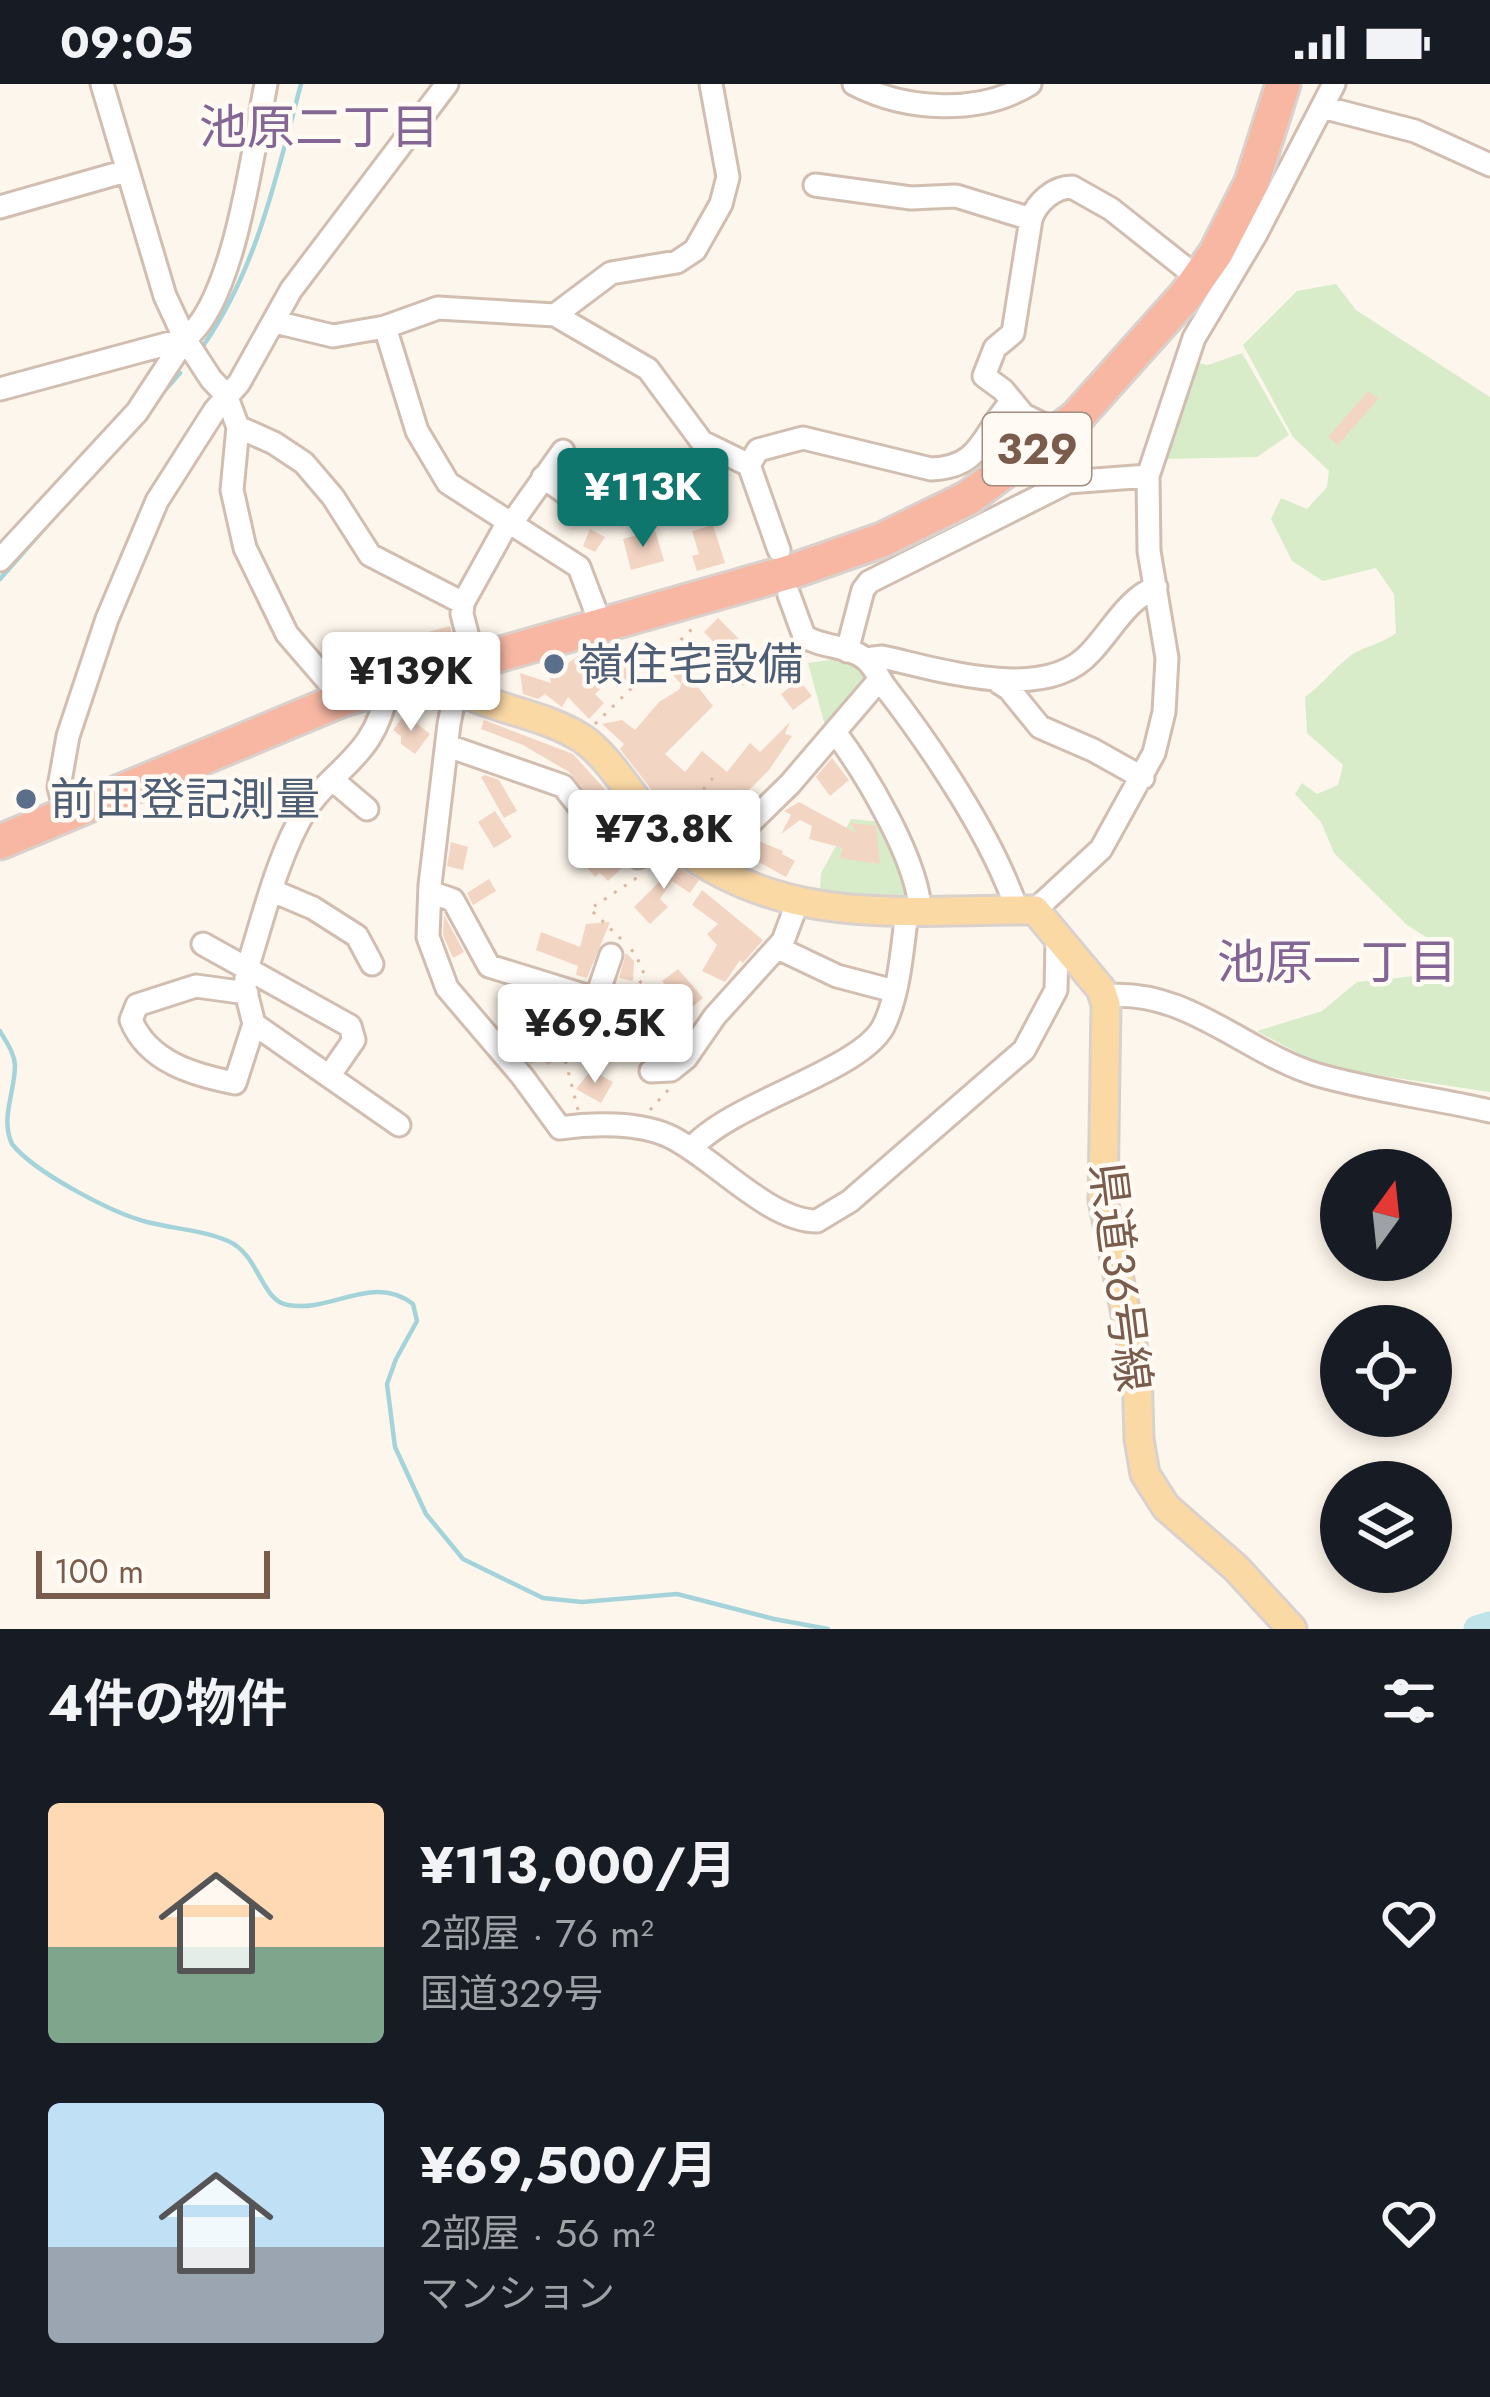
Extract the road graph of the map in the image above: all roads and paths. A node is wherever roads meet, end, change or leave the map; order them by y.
1 (102, 84) edge
2 (266, 84) edge
3 (447, 84) edge
4 (711, 84) edge
5 (854, 84) edge
6 (1030, 84) edge
7 (1283, 84) edge
8 (1334, 84) edge
9 (1322, 107) junction
10 (1490, 165) edge
11 (126, 171) junction
12 (815, 185) dead end
13 (0, 207) edge
14 (1031, 220) junction
15 (1244, 230) junction
16 (1198, 278) junction
17 (556, 315) junction
18 (275, 322) junction
19 (385, 327) junction
20 (185, 339) junction
21 (0, 389) edge
22 (226, 395) junction
23 (1022, 413) junction
24 (238, 427) junction
25 (1052, 437) junction
26 (563, 451) dead end
27 (749, 465) junction
28 (1148, 476) junction
29 (543, 477) junction
30 (599, 508) dead end
31 (509, 523) junction
32 (778, 550) dead end
33 (0, 560) edge
34 (1156, 587) junction
35 (789, 595) dead end
36 (463, 603) junction
37 (698, 623) dead end
38 (601, 625) junction
39 (857, 655) junction
40 (464, 672) junction
41 (879, 680) junction
42 (998, 682) junction
43 (388, 685) junction
44 (343, 699) junction
45 (835, 732) junction
46 (583, 740) junction
47 (448, 746) junction
48 (717, 772) dead end
49 (1143, 778) junction
50 (334, 781) junction
51 (367, 809) dead end
52 (67, 815) junction
53 (659, 828) junction
54 (0, 842) edge
55 (716, 870) junction
56 (273, 891) junction
57 (430, 892) junction
58 (799, 901) junction
59 (1026, 910) junction
60 (914, 913) junction
61 (1057, 941) junction
62 (202, 944) dead end
63 (778, 948) junction
64 (611, 956) dead end
65 (372, 964) dead end
66 (247, 969) junction
67 (894, 991) junction
68 (247, 993) junction
69 (1104, 996) junction
70 (254, 1024) junction
71 (686, 1058) junction
72 (652, 1071) dead end
73 (329, 1076) junction
74 (1490, 1111) edge
75 (399, 1125) dead end
76 (626, 1126) junction
77 (691, 1149) junction
78 (1292, 1629) edge

1 - 11 street
2 - 20 street
3 - 18 street
4 - 17 street
5 - 6 street
7 - 15 highway, 329
8 - 9 street
9 - 10 street
9 - 15 street
11 - 13 street
11 - 20 street
12 - 14 street
14 - 16 street
14 - 23 street
15 - 16 highway, 329
15 - 28 street
16 - 25 highway, 329
17 - 19 street
17 - 27 street
18 - 19 street
18 - 22 street
19 - 31 street
20 - 21 street
20 - 22 street
20 - 33 street
22 - 24 street
22 - 52 street
23 - 25 street
23 - 27 street
24 - 36 street
24 - 44 street
25 - 38 highway, 329
26 - 29 street
27 - 32 street
28 - 34 street
28 - 39 street
29 - 30 street
29 - 31 street
31 - 36 street
31 - 38 street
34 - 42 street
34 - 49 street
35 - 39 street
36 - 40 street
37 - 46 path
38 - 40 highway, 329
39 - 41 street
39 - 42 street
40 - 43 highway, 329
40 - 46 main road
40 - 47 street
41 - 45 street
41 - 59 street
42 - 49 street
43 - 44 highway, 329
43 - 50 street
44 - 52 highway, 329
45 - 55 street
45 - 60 street
46 - 53 main road
47 - 53 street
47 - 57 street
48 - 53 path
49 - 59 street
50 - 51 street
50 - 56 street
52 - 54 highway, 329
53 - 55 main road
55 - 58 main road
56 - 65 street
56 - 66 street
57 - 64 street
57 - 76 street
58 - 60 main road
58 - 63 street
59 - 60 main road
59 - 61 main road
60 - 67 street
61 - 69 main road
61 - 77 street
62 - 66 street
63 - 67 street
63 - 71 street
66 - 68 street
66 - 73 street
67 - 77 street
68 - 70 street
68 - 70 street
69 - 74 street
69 - 78 main road, 県道36号線
70 - 73 street
71 - 72 street
71 - 76 path
73 - 75 street
76 - 77 street

